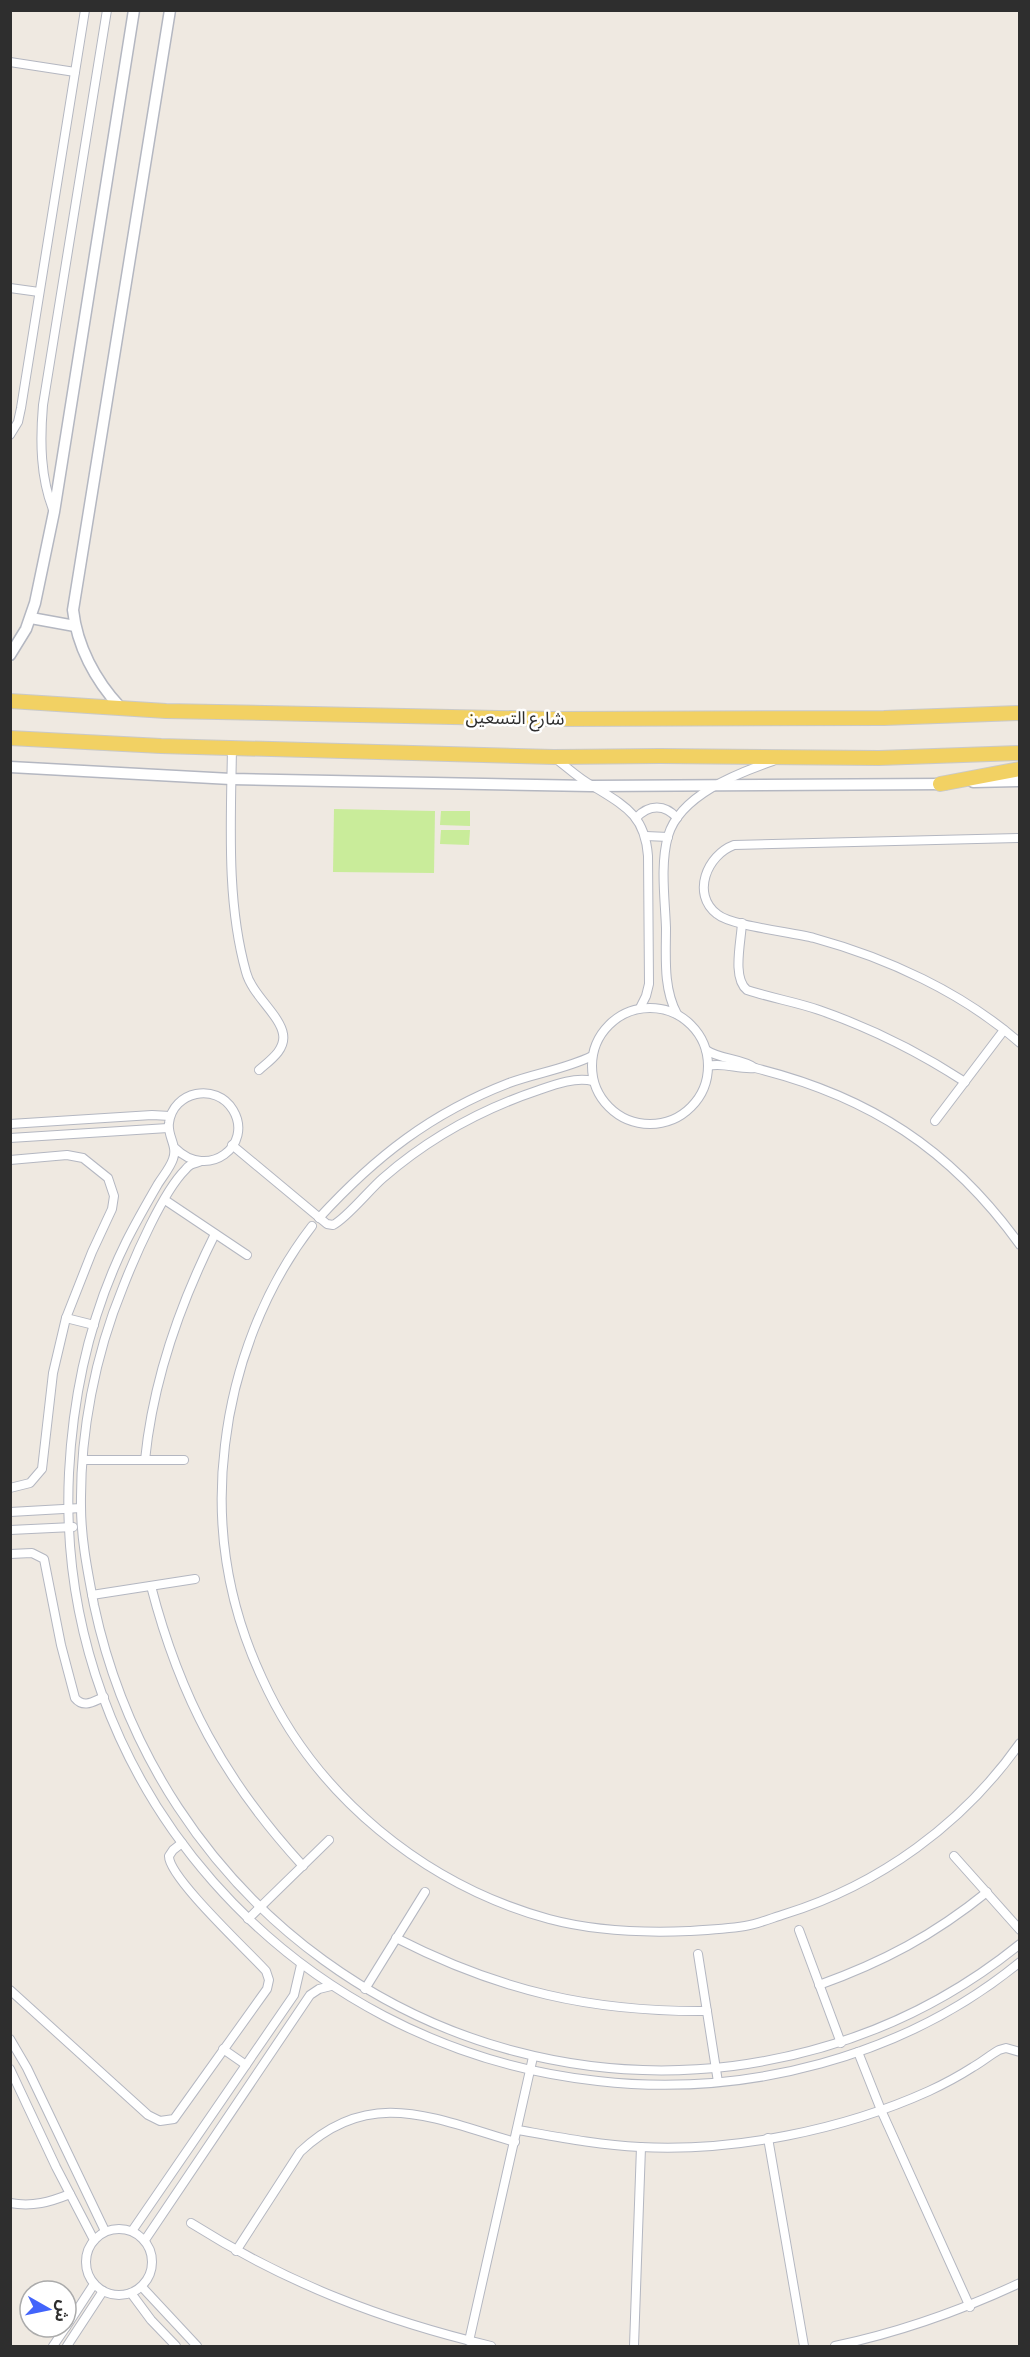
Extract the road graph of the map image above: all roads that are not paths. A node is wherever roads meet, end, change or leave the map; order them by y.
1 (85, 10) edge
2 (107, 10) edge
3 (134, 10) edge
4 (170, 10) edge
5 (10, 62) edge
6 (75, 72) junction
7 (10, 288) edge
8 (39, 292) junction
9 (10, 435) edge
10 (54, 512) junction
11 (30, 618) junction
12 (75, 626) junction
13 (11, 654) edge
14 (10, 701) edge
15 (120, 707) junction
16 (1020, 713) edge
17 (10, 738) edge
18 (232, 747) junction
19 (1020, 753) edge
20 (554, 757) junction
21 (779, 758) junction
22 (10, 767) edge
23 (1020, 769) edge
24 (231, 779) junction
25 (1020, 781) edge
26 (940, 784) junction
27 (716, 785) junction
28 (591, 786) junction
29 (636, 818) junction
30 (677, 818) junction
31 (646, 836) junction
32 (668, 837) junction
33 (1020, 838) edge
34 (649, 877) junction
35 (664, 877) junction
36 (742, 923) junction
37 (640, 1008) junction
38 (677, 1014) junction
39 (1004, 1030) junction
40 (1020, 1043) edge
41 (706, 1050) junction
42 (592, 1056) junction
43 (708, 1066) junction
44 (755, 1068) junction
45 (259, 1070) dead end
46 (593, 1081) junction
47 (965, 1082) junction
48 (170, 1116) junction
49 (935, 1121) dead end
50 (10, 1124) edge
51 (168, 1128) junction
52 (10, 1138) edge
53 (232, 1146) junction
54 (175, 1148) junction
55 (10, 1160) edge
56 (199, 1162) junction
57 (165, 1200) junction
58 (319, 1218) junction
59 (312, 1226) dead end
60 (215, 1234) junction
61 (1020, 1245) edge
62 (247, 1255) dead end
63 (66, 1318) junction
64 (94, 1325) junction
65 (84, 1460) junction
66 (145, 1460) junction
67 (184, 1460) dead end
68 (10, 1488) edge
69 (69, 1508) junction
70 (81, 1508) junction
71 (10, 1512) edge
72 (69, 1527) junction
73 (82, 1527) junction
74 (10, 1530) edge
75 (10, 1554) edge
76 (195, 1579) dead end
77 (151, 1586) junction
78 (92, 1595) junction
79 (104, 1697) junction
80 (1020, 1743) edge
81 (329, 1840) dead end
82 (182, 1843) junction
83 (954, 1856) dead end
84 (303, 1866) junction
85 (425, 1892) dead end
86 (987, 1892) junction
87 (261, 1906) junction
88 (248, 1919) junction
89 (799, 1930) dead end
90 (1020, 1930) edge
91 (396, 1938) junction
92 (1020, 1944) edge
93 (698, 1954) dead end
94 (1020, 1962) edge
95 (301, 1965) junction
96 (819, 1985) junction
97 (331, 1986) junction
98 (365, 1989) junction
99 (10, 1990) edge
100 (707, 2011) junction
101 (10, 2039) edge
102 (841, 2043) junction
103 (223, 2049) junction
104 (858, 2052) junction
105 (1020, 2052) edge
106 (533, 2057) junction
107 (246, 2065) junction
108 (716, 2068) junction
109 (10, 2069) edge
110 (530, 2071) junction
111 (718, 2082) junction
112 (881, 2110) junction
113 (518, 2130) junction
114 (768, 2138) junction
115 (515, 2142) junction
116 (641, 2147) junction
117 (70, 2194) junction
118 (10, 2203) edge
119 (191, 2223) dead end
120 (132, 2231) junction
121 (105, 2232) junction
122 (94, 2240) junction
123 (145, 2240) junction
124 (236, 2251) junction
125 (1020, 2283) edge
126 (94, 2284) junction
127 (142, 2287) junction
128 (103, 2291) junction
129 (131, 2293) junction
130 (970, 2307) junction
131 (78, 2309) edge
132 (469, 2341) junction
133 (67, 2346) edge
134 (176, 2346) edge
135 (197, 2346) edge
136 (491, 2346) edge
137 (634, 2346) edge
138 (804, 2346) edge
139 (835, 2346) edge

1 - 6 street
2 - 10 street
3 - 10 street
4 - 12 street
5 - 6 street
6 - 8 street
7 - 8 street
8 - 9 street
10 - 11 street
11 - 12 street
11 - 13 street
12 - 15 street
14 - 15 main road, شارع التسعين
15 - 16 main road, شارع التسعين
17 - 18 main road, شارع التسعين
18 - 20 main road, شارع التسعين
18 - 24 street
19 - 21 main road, شارع التسعين
20 - 21 main road, شارع التسعين
20 - 28 street
21 - 27 street
22 - 24 street
23 - 26 main road
24 - 28 street
24 - 45 street
25 - 26 street
26 - 27 street
27 - 28 street
27 - 30 street
28 - 29 street
29 - 30 street
29 - 31 street
30 - 32 street
31 - 32 street
31 - 34 street
32 - 35 street
33 - 36 street
34 - 35 street
34 - 37 street
35 - 38 street
36 - 39 street
36 - 47 street
37 - 38 street
37 - 42 street
38 - 41 street
39 - 40 street
39 - 47 street
41 - 43 street
41 - 44 street
42 - 46 street
42 - 58 street
43 - 44 street
43 - 46 street
44 - 61 street
46 - 58 street
47 - 49 street
48 - 50 street
48 - 51 street
48 - 53 street
51 - 52 street
51 - 54 street
53 - 56 street
53 - 58 street
54 - 56 street
54 - 64 street
55 - 63 street
56 - 57 street
57 - 60 street
57 - 65 street
59 - 80 street
60 - 62 street
60 - 66 street
63 - 64 street
63 - 68 street
64 - 69 street
65 - 66 street
65 - 70 street
66 - 67 street
69 - 70 street
69 - 71 street
69 - 72 street
70 - 73 street
72 - 73 street
72 - 74 street
72 - 79 street
73 - 78 street
75 - 79 street
76 - 77 street
77 - 78 street
77 - 84 street
78 - 87 street
79 - 82 street
81 - 84 street
82 - 88 street
82 - 103 street
83 - 86 street
84 - 87 street
85 - 91 street
86 - 90 street
86 - 96 street
87 - 88 street
87 - 98 street
88 - 95 street
89 - 96 street
91 - 98 street
91 - 100 street
92 - 102 street
93 - 100 street
94 - 104 street
95 - 97 street
95 - 107 street
96 - 102 street
97 - 110 street
97 - 123 street
98 - 106 street
99 - 103 street
100 - 108 street
101 - 121 street
102 - 108 street
103 - 107 street
104 - 111 street
104 - 112 street
105 - 112 street
106 - 108 street
106 - 110 street
107 - 120 street
108 - 111 street
109 - 117 street
110 - 111 street
110 - 113 street
112 - 114 street
112 - 130 street
113 - 115 street
113 - 116 street
114 - 116 street
114 - 138 street
115 - 124 street
115 - 132 street
116 - 137 street
117 - 118 street
117 - 122 street
119 - 124 street
120 - 121 street
120 - 123 street
121 - 122 street
122 - 126 street
123 - 127 street
124 - 132 street
125 - 130 street
126 - 128 street
126 - 131 street
127 - 129 street
127 - 135 street
128 - 129 street
128 - 133 street
129 - 134 street
130 - 139 street
132 - 136 street

